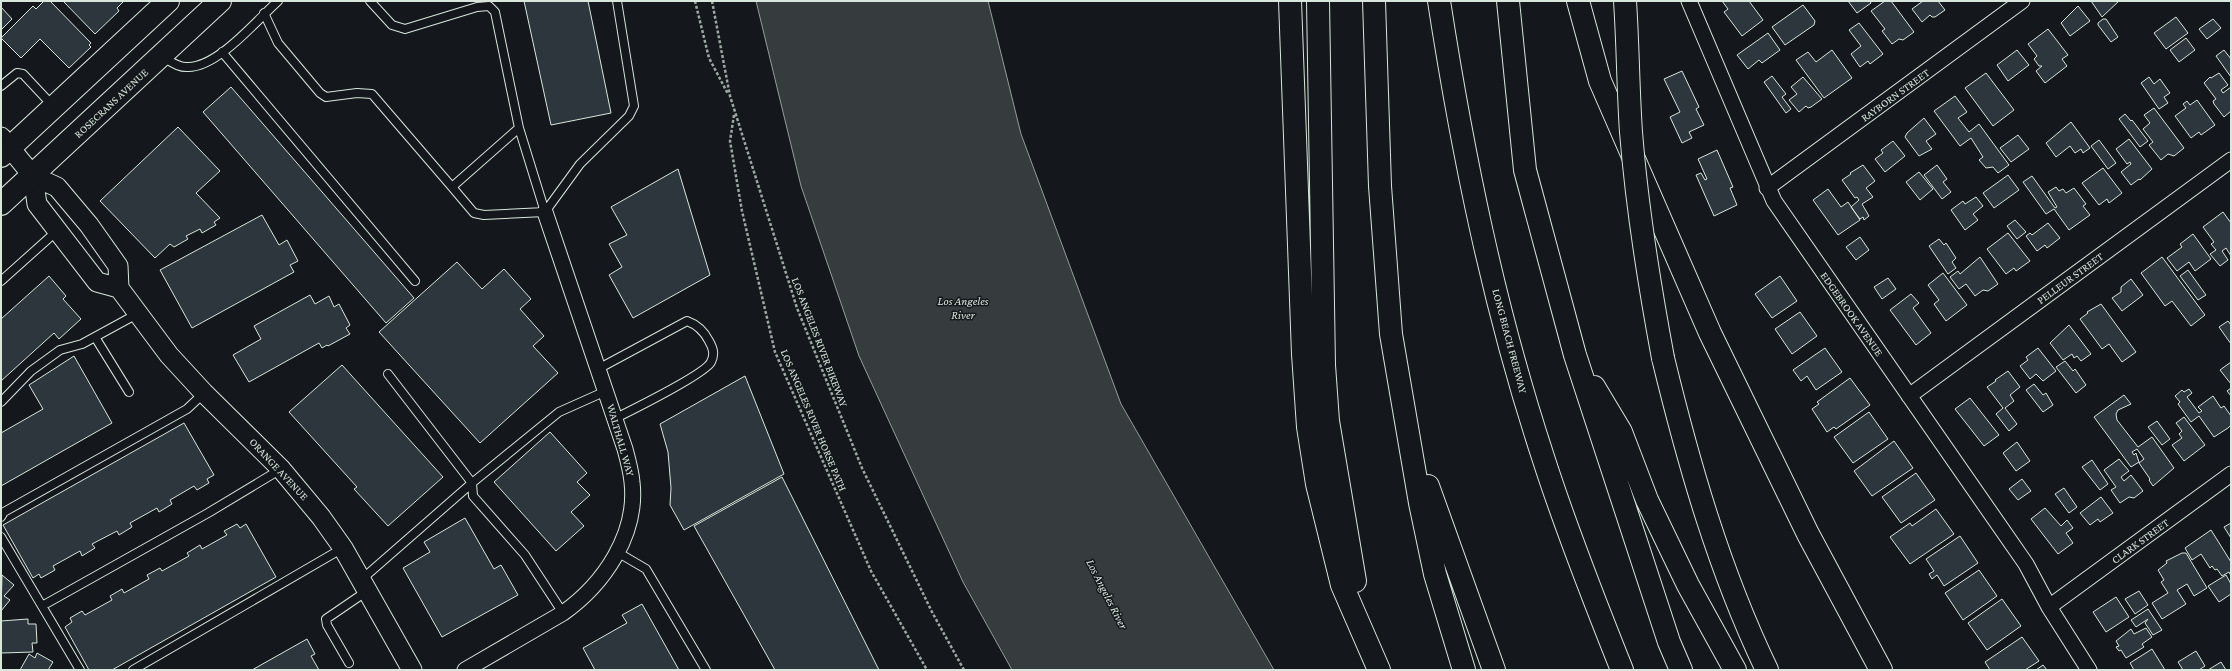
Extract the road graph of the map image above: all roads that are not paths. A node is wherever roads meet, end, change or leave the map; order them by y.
1 (168, 1) edge
2 (220, 1) edge
3 (278, 1) edge
4 (370, 1) edge
5 (617, 1) edge
6 (1290, 1) edge
7 (1318, 1) edge
8 (1374, 1) edge
9 (1439, 1) edge
10 (1508, 1) edge
11 (1578, 1) edge
12 (1625, 1) edge
13 (1689, 1) edge
14 (2022, 1) edge
15 (264, 13) junction
16 (222, 52) junction
17 (160, 56) junction
18 (1, 86) edge
19 (55, 108) junction
20 (519, 128) junction
21 (4, 147) edge
22 (2231, 160) edge
23 (33, 176) junction
24 (452, 187) junction
25 (1768, 188) junction
26 (1, 204) edge
27 (545, 212) junction
28 (59, 230) junction
29 (1, 281) edge
30 (415, 281) dead end
31 (119, 288) junction
32 (137, 314) junction
33 (95, 337) junction
34 (1574, 355) junction
35 (598, 369) junction
36 (388, 374) dead end
37 (606, 391) junction
38 (129, 392) dead end
39 (204, 393) junction
40 (1909, 396) junction
41 (1, 402) edge
42 (616, 418) junction
43 (1408, 428) junction
44 (281, 469) junction
45 (2231, 474) edge
46 (472, 483) junction
47 (1, 517) edge
48 (1808, 534) junction
49 (1, 537) edge
50 (343, 548) junction
51 (617, 552) junction
52 (364, 586) junction
53 (42, 606) junction
54 (2049, 607) junction
55 (564, 613) junction
56 (1365, 635) junction
57 (349, 663) dead end
58 (80, 670) edge
59 (133, 670) edge
60 (412, 670) edge
61 (465, 670) edge
62 (706, 670) edge
63 (1378, 670) edge
64 (1464, 670) edge
65 (1494, 670) edge
66 (1622, 670) edge
67 (1681, 670) edge
68 (1735, 670) edge
69 (1767, 670) edge
70 (1865, 670) edge
71 (1881, 670) edge
72 (2089, 670) edge

1 - 19 main road
2 - 17 main road, ROSECRANS AVENUE
3 - 15 lane
4 - 20 lane
5 - 27 lane
6 - 56 main road
7 - 56 main road
8 - 43 main road
9 - 66 main road, LONG BEACH FREEWAY
10 - 34 main road
11 - 48 main road
12 - 69 main road, bridge
13 - 25 street, EDGEBROOK AVENUE
14 - 25 street, RAYBORN STREET
15 - 16 lane
15 - 24 lane
16 - 17 lane
16 - 30 lane
17 - 23 main road, ROSECRANS AVENUE
18 - 19 lane
19 - 21 main road
20 - 24 lane
20 - 27 lane
21 - 23 street
22 - 40 street, PELLEUR STREET
23 - 26 main road, ROSECRANS AVENUE
23 - 28 street
23 - 31 street
24 - 27 lane
25 - 40 street, EDGEBROOK AVENUE
27 - 35 street, WALTHALL WAY
28 - 29 lane
28 - 31 street
31 - 32 street, ORANGE AVENUE
32 - 33 lane
32 - 39 street, ORANGE AVENUE
33 - 38 lane
33 - 41 lane
34 - 67 main road
34 - 68 main road
35 - 37 street, WALTHALL WAY
35 - 42 lane
36 - 46 lane
37 - 42 street, WALTHALL WAY
37 - 46 lane
39 - 44 street, ORANGE AVENUE
39 - 47 lane
40 - 54 street, EDGEBROOK AVENUE
42 - 51 street, WALTHALL WAY
43 - 64 main road
43 - 65 main road
44 - 50 street, ORANGE AVENUE
44 - 53 lane
45 - 54 street, CLARK STREET
46 - 52 lane
46 - 55 lane
48 - 70 main road
48 - 71 main road
49 - 53 lane
50 - 52 street, ORANGE AVENUE
50 - 59 lane
51 - 55 street, WALTHALL WAY
51 - 62 lane
52 - 57 lane
52 - 60 street, ORANGE AVENUE
53 - 58 lane
54 - 72 street, EDGEBROOK AVENUE
55 - 61 street, WALTHALL WAY
56 - 63 main road

